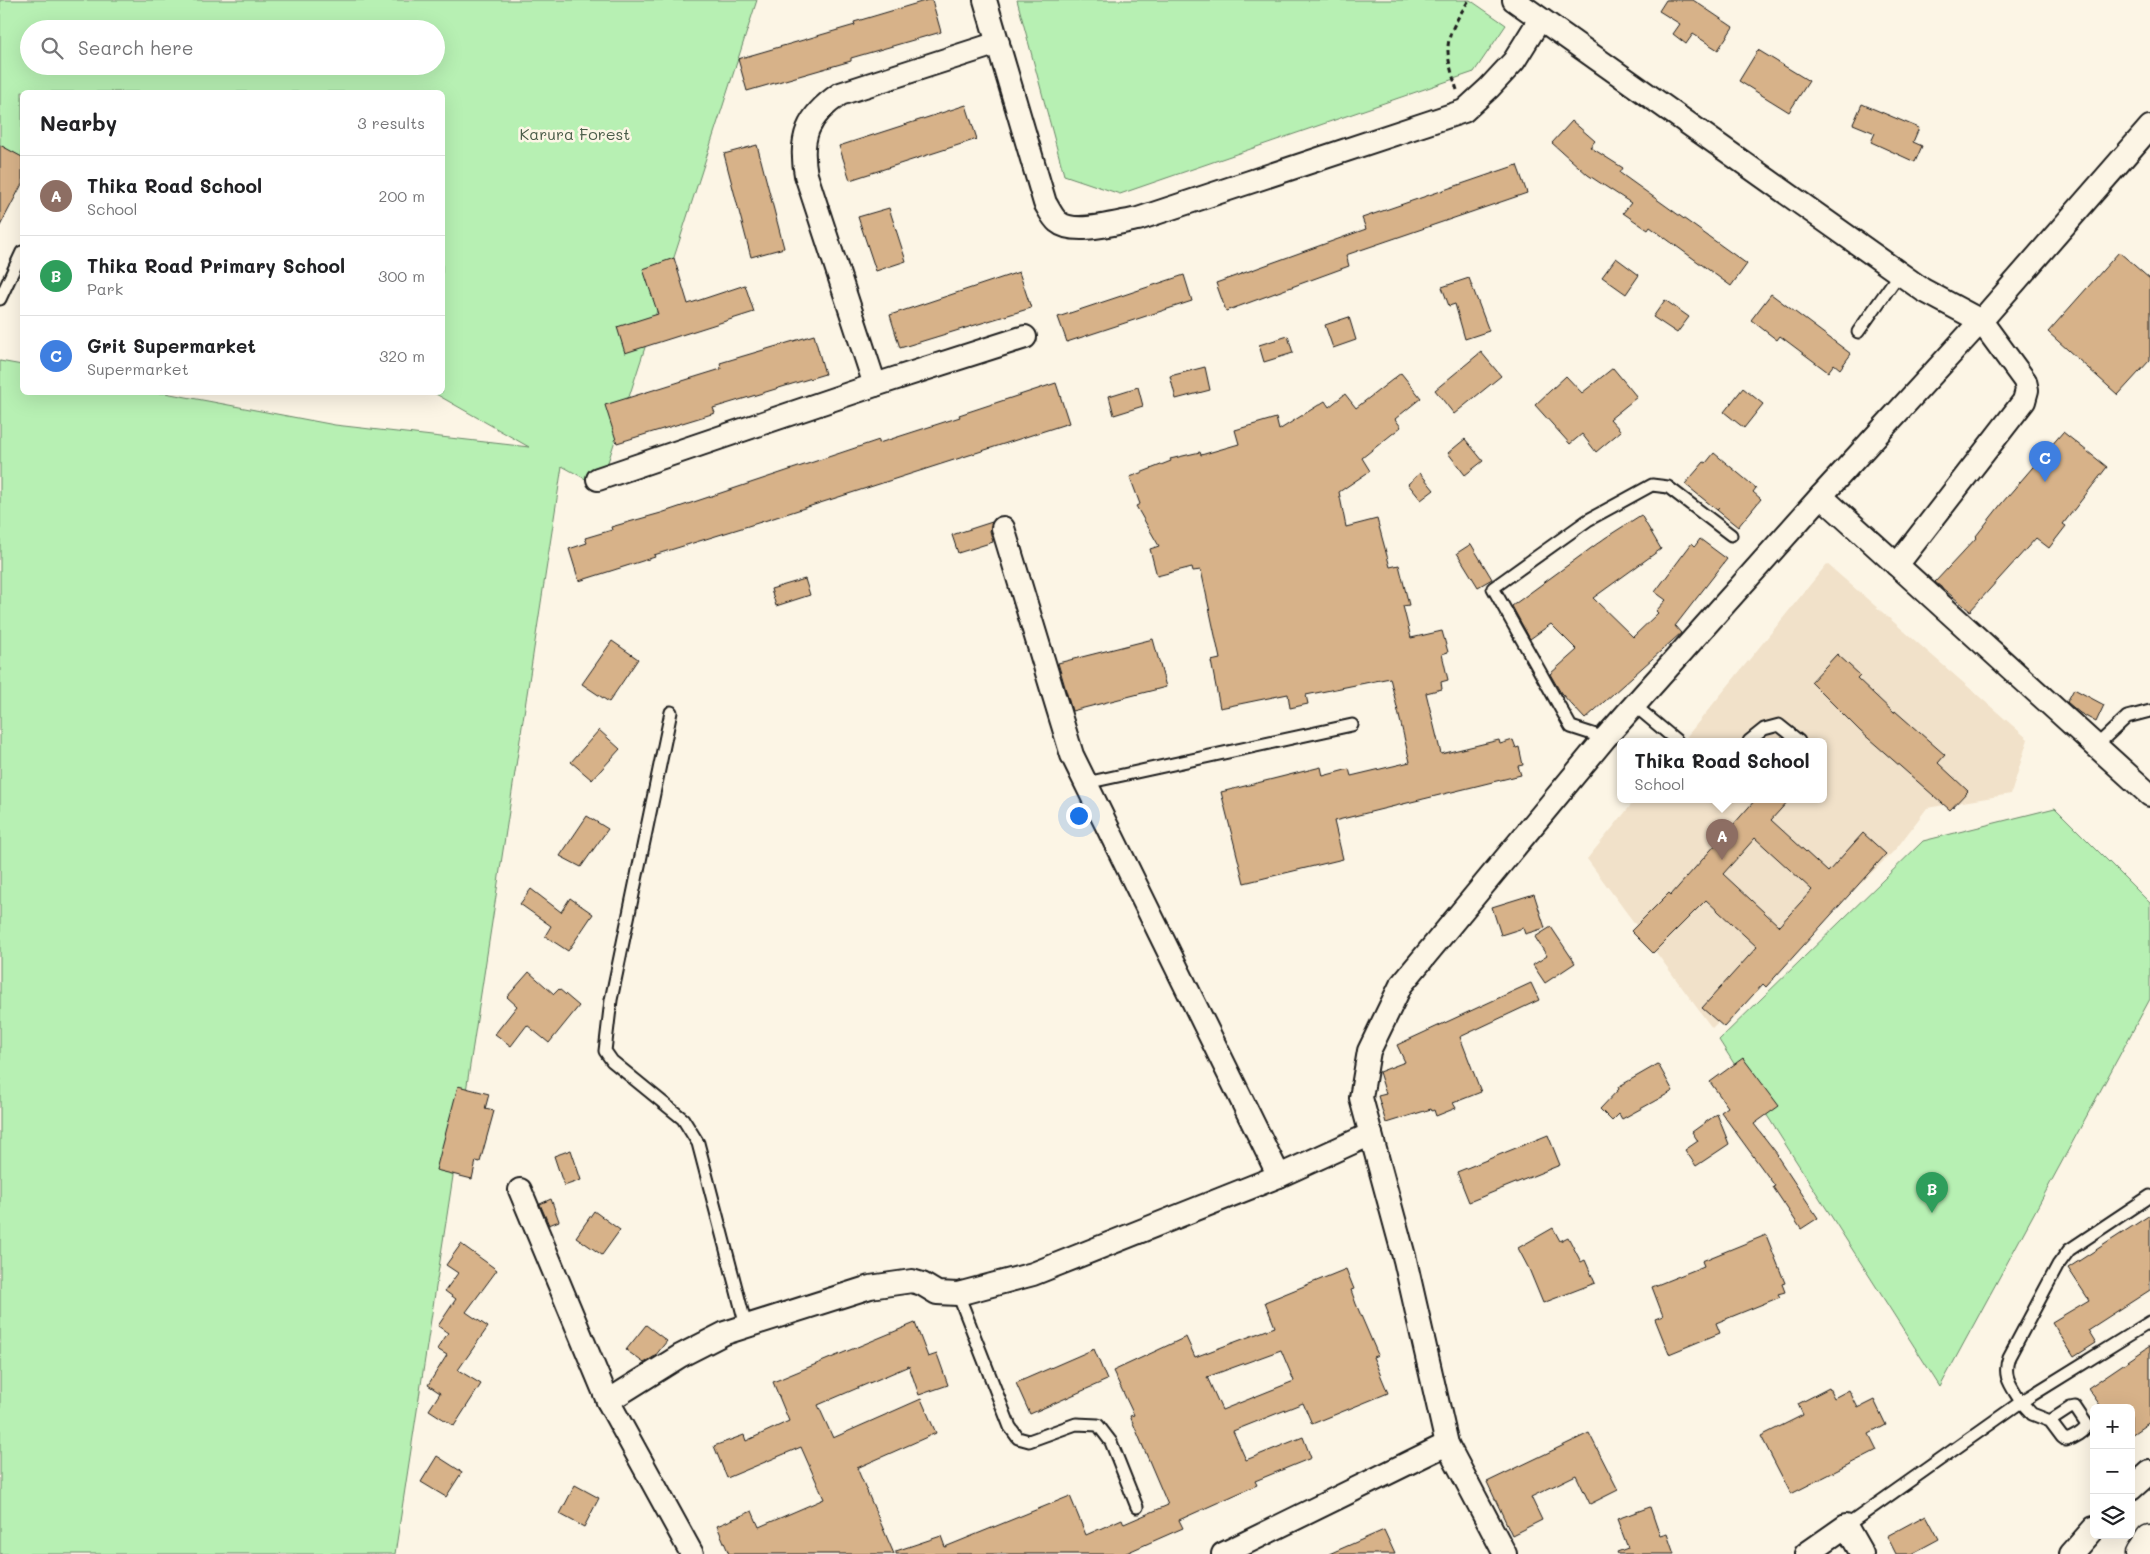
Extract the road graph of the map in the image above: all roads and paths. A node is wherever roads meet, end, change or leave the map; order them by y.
1 (985, 0) edge
2 (1469, 0) edge
3 (1514, 0) edge
4 (1540, 19) junction
5 (998, 43) junction
6 (1464, 110) junction
7 (2150, 127) edge
8 (20, 256) edge
9 (1899, 274) junction
10 (11, 276) junction
11 (20, 280) edge
12 (0, 300) edge
13 (1981, 321) junction
14 (1858, 332) dead end
15 (1025, 337) dead end
16 (875, 385) junction
17 (598, 479) dead end
18 (1821, 496) junction
19 (1002, 528) dead end
20 (1731, 535) dead end
21 (1897, 565) junction
22 (1634, 705) junction
23 (671, 712) dead end
24 (2150, 712) edge
25 (1352, 726) dead end
26 (1605, 738) junction
27 (1673, 738) edge
28 (1753, 738) edge
29 (1795, 738) edge
30 (2096, 746) junction
31 (1086, 783) junction
32 (2150, 795) edge
33 (1371, 1134) junction
34 (1279, 1176) junction
35 (520, 1190) dead end
36 (2150, 1196) edge
37 (958, 1294) junction
38 (2150, 1322) edge
39 (746, 1326) junction
40 (608, 1401) junction
41 (2021, 1402) junction
42 (2050, 1421) dead end
43 (1447, 1444) junction
44 (2150, 1472) edge
45 (2135, 1485) edge
46 (1137, 1506) dead end
47 (1846, 1526) junction
48 (2090, 1533) edge
49 (2150, 1539) edge
50 (1832, 1546) edge
51 (692, 1554) edge
52 (1223, 1554) edge
53 (1505, 1554) edge
54 (1806, 1554) edge
55 (1862, 1554) edge
56 (2071, 1554) edge
57 (2140, 1554) edge

1 - 5 street
2 - 6 path
3 - 4 street
4 - 6 street
4 - 9 street
5 - 6 street
5 - 16 street
7 - 13 street
8 - 10 lane
9 - 13 street
9 - 14 lane
10 - 11 lane
10 - 12 lane
13 - 18 street
13 - 21 street
15 - 16 street
16 - 17 street
18 - 21 street
18 - 22 street
19 - 31 street
20 - 26 lane
21 - 30 street
22 - 26 street
22 - 27 lane
23 - 39 lane
24 - 30 lane
25 - 31 lane
26 - 33 street
28 - 29 lane
30 - 32 street
31 - 34 street
33 - 34 street
33 - 43 street
34 - 37 street
35 - 40 street
36 - 41 lane
37 - 39 street
37 - 46 lane
38 - 41 lane
39 - 40 street
40 - 51 street
41 - 42 lane
41 - 47 lane
43 - 52 street
43 - 53 street
44 - 45 street
47 - 50 street
47 - 55 street
48 - 56 street
49 - 57 main road
50 - 54 street

